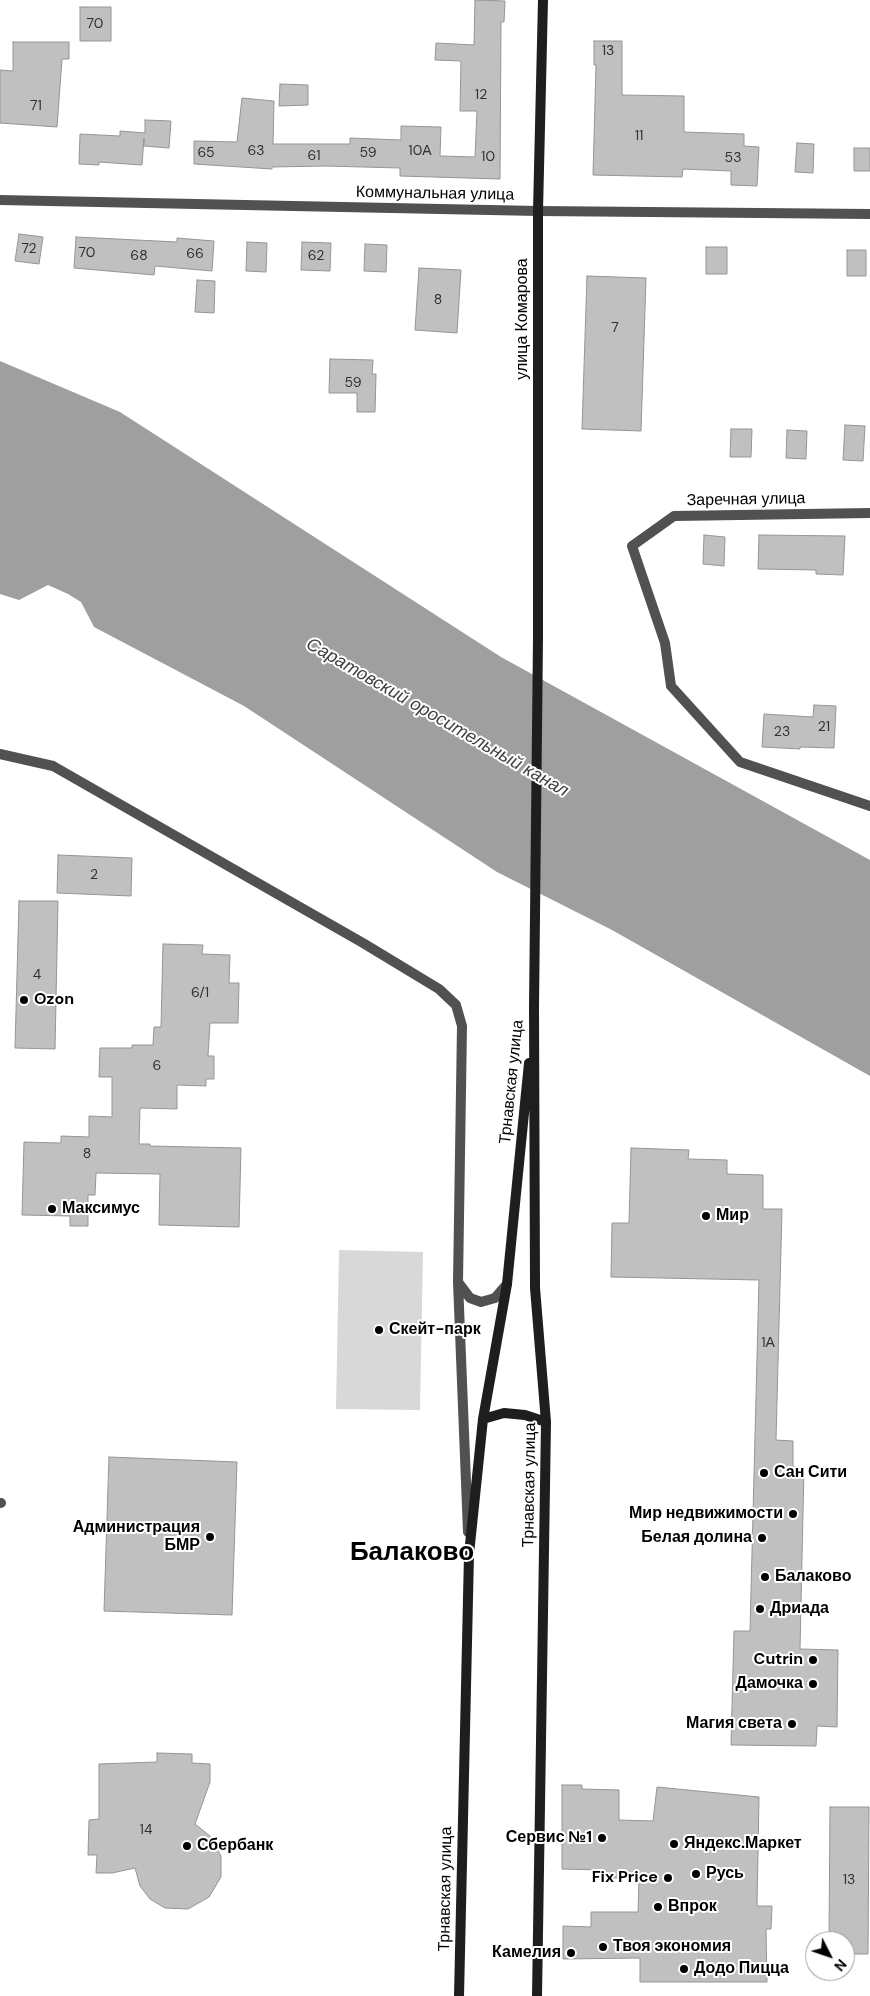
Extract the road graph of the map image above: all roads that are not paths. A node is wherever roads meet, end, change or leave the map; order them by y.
1 (543, 0) edge
2 (0, 200) edge
3 (538, 211) junction
4 (870, 214) edge
5 (870, 513) edge
6 (0, 754) edge
7 (870, 806) edge
8 (534, 1007) junction
9 (458, 1282) junction
10 (507, 1284) junction
11 (484, 1419) junction
12 (546, 1422) junction
13 (469, 1554) junction
14 (459, 1996) edge
15 (537, 1996) edge

1 - 3 main road, улица Комарова
2 - 3 street, Коммунальная улица
3 - 4 street, Коммунальная улица
3 - 8 main road, улица Комарова
5 - 7 street, Заречная улица
6 - 9 street
8 - 10 main road, Трнавская улица
8 - 12 main road, Трнавская улица
9 - 10 street
9 - 13 street
10 - 11 main road, Трнавская улица
11 - 12 main road
11 - 13 main road, Трнавская улица
12 - 15 main road, Трнавская улица
13 - 14 main road, Трнавская улица

